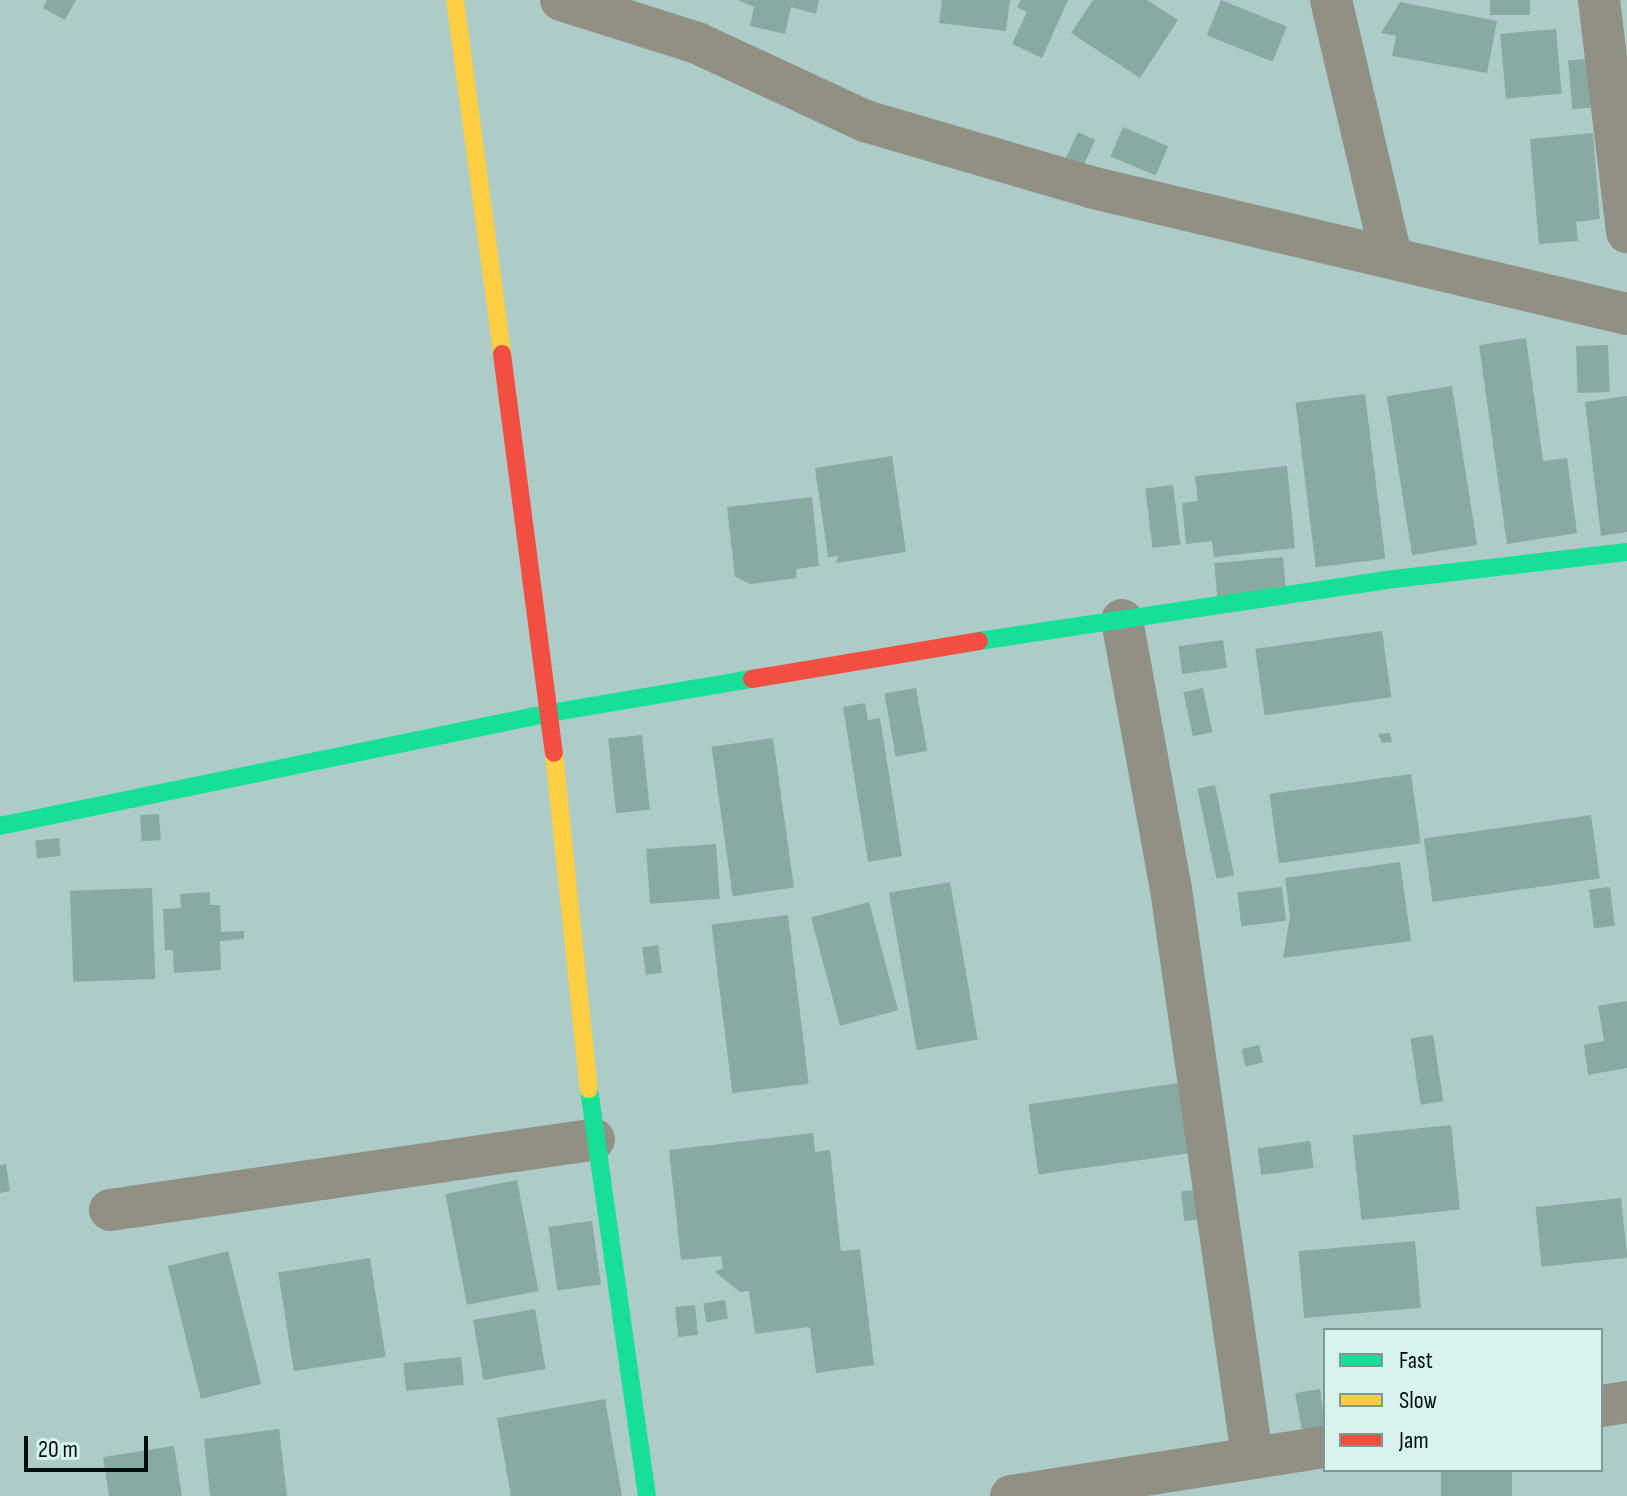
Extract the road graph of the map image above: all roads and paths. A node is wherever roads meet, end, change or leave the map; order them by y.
1 (455, 0) edge
2 (561, 0) edge
3 (1331, 0) edge
4 (1599, 0) edge
5 (1627, 232) edge
6 (1391, 256) junction
7 (1627, 314) edge
8 (1627, 552) edge
9 (1122, 620) junction
10 (550, 713) junction
11 (0, 826) edge
12 (594, 1139) junction
13 (110, 1210) dead end
14 (1627, 1402) edge
15 (1603, 1406) edge
16 (1323, 1447) edge
17 (1252, 1456) junction
18 (647, 1496) edge
19 (1011, 1496) edge

1 - 10 street
2 - 6 street
3 - 6 street
4 - 5 street
6 - 7 street
8 - 9 street
9 - 10 street
9 - 17 street
10 - 11 street
10 - 12 street
12 - 13 street
12 - 18 street
14 - 15 street
16 - 17 street
17 - 19 street

